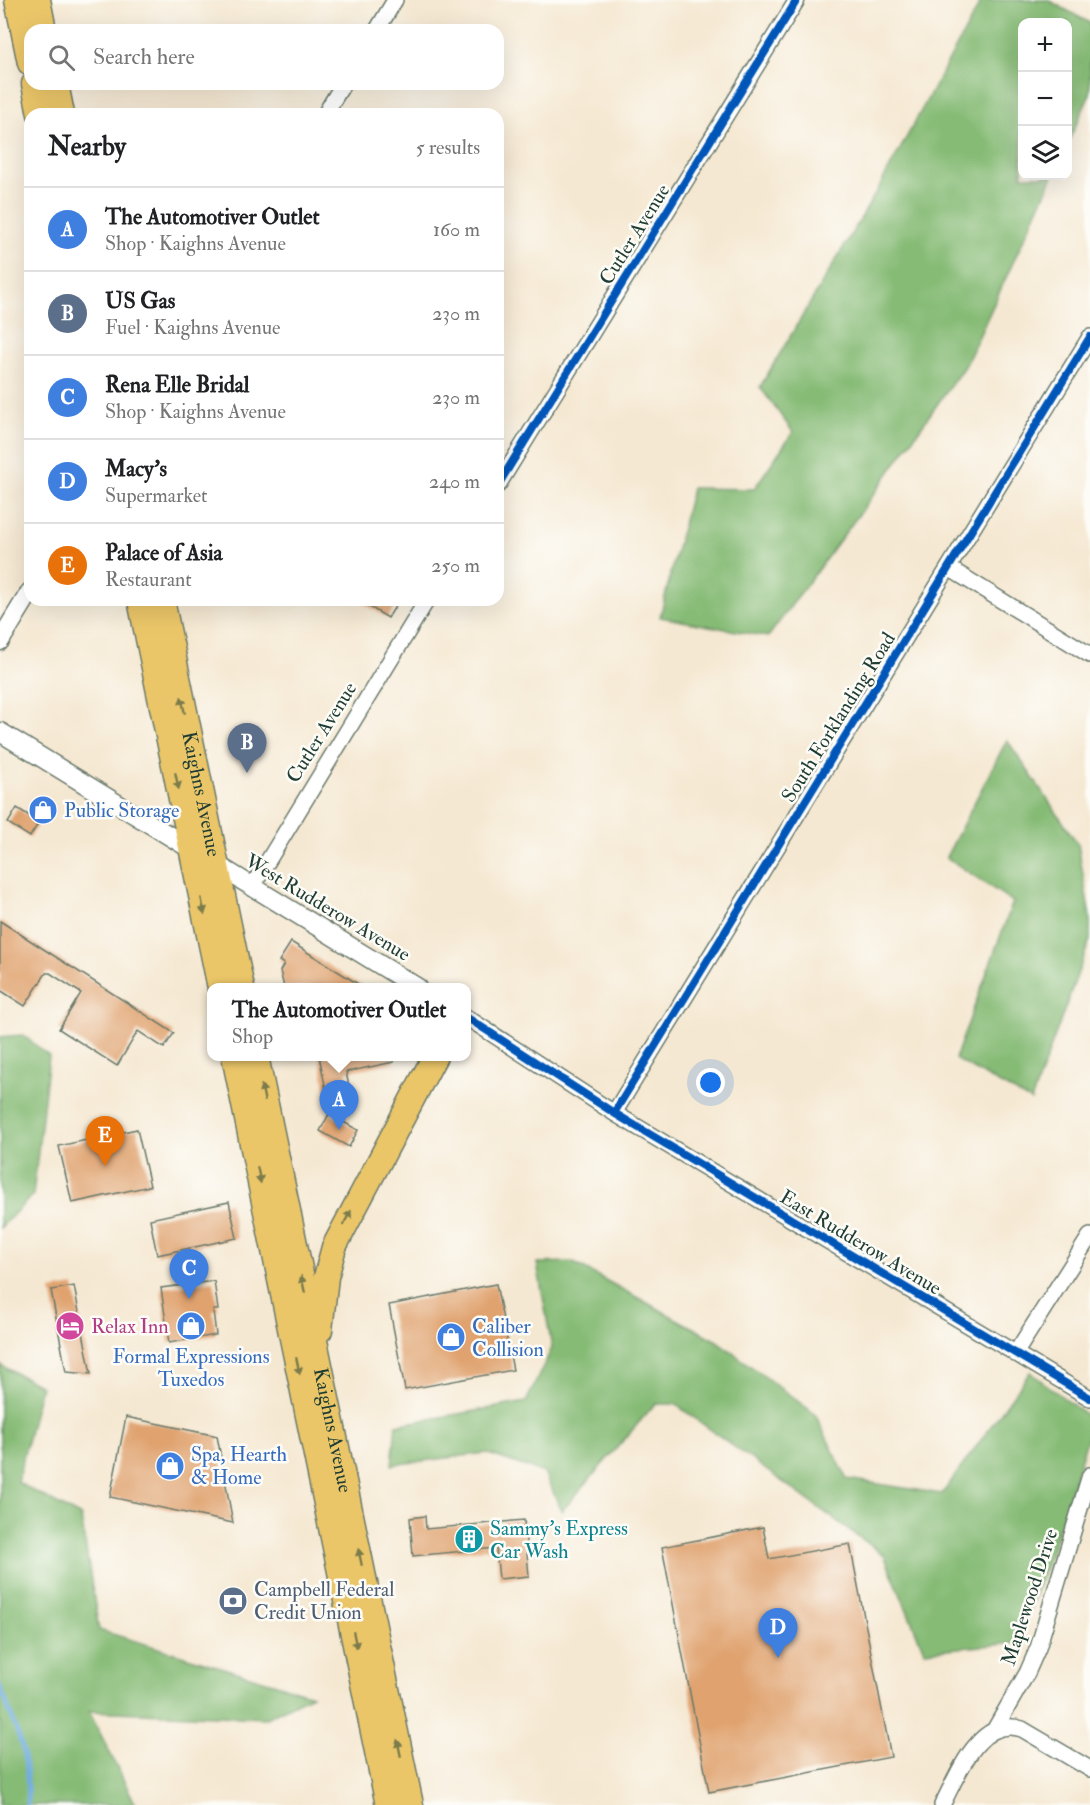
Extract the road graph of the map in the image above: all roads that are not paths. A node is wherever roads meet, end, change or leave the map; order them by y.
1 (17, 0) edge
2 (38, 0) edge
3 (395, 0) edge
4 (797, 0) edge
5 (43, 24) edge
6 (380, 24) edge
7 (24, 34) edge
8 (35, 90) edge
9 (57, 90) edge
10 (339, 90) edge
11 (39, 108) edge
12 (61, 108) edge
13 (329, 108) edge
14 (1090, 337) edge
15 (504, 475) edge
16 (949, 568) junction
17 (24, 602) edge
18 (141, 606) edge
19 (163, 606) edge
20 (423, 606) edge
21 (0, 641) edge
22 (1090, 655) edge
23 (0, 732) edge
24 (191, 849) junction
25 (216, 865) junction
26 (252, 886) junction
27 (219, 983) edge
28 (241, 983) edge
29 (411, 983) edge
30 (471, 1020) edge
31 (235, 1061) edge
32 (257, 1061) edge
33 (432, 1061) edge
34 (614, 1113) junction
35 (1090, 1236) edge
36 (1015, 1354) junction
37 (318, 1356) junction
38 (1090, 1398) edge
39 (1090, 1475) edge
40 (996, 1727) junction
41 (1090, 1769) edge
42 (388, 1805) edge
43 (411, 1805) edge
44 (942, 1805) edge

1 - 7 highway
2 - 5 highway
3 - 6 street
4 - 15 street, Cutler Avenue
8 - 11 highway
9 - 12 highway
10 - 13 street
14 - 16 street, South Forklanding Road
16 - 22 street
16 - 34 street, South Forklanding Road
17 - 21 street
18 -> 24 highway, Kaighns Avenue
25 -> 19 highway, Kaighns Avenue
20 - 26 street, Cutler Avenue
23 - 24 street, West Rudderow Avenue
24 - 25 street, West Rudderow Avenue
24 -> 27 highway, Kaighns Avenue
25 - 26 street, West Rudderow Avenue
25 - 28 highway, Kaighns Avenue
26 - 29 street, West Rudderow Avenue
30 - 34 street
31 -> 42 highway, Kaighns Avenue
37 -> 32 highway, Kaighns Avenue
37 -> 33 highway
34 - 36 street, East Rudderow Avenue
35 - 36 street
36 - 38 street, East Rudderow Avenue
43 -> 37 highway, Kaighns Avenue
39 - 40 street, Maplewood Drive
40 - 41 street
40 - 44 street, Maplewood Drive

